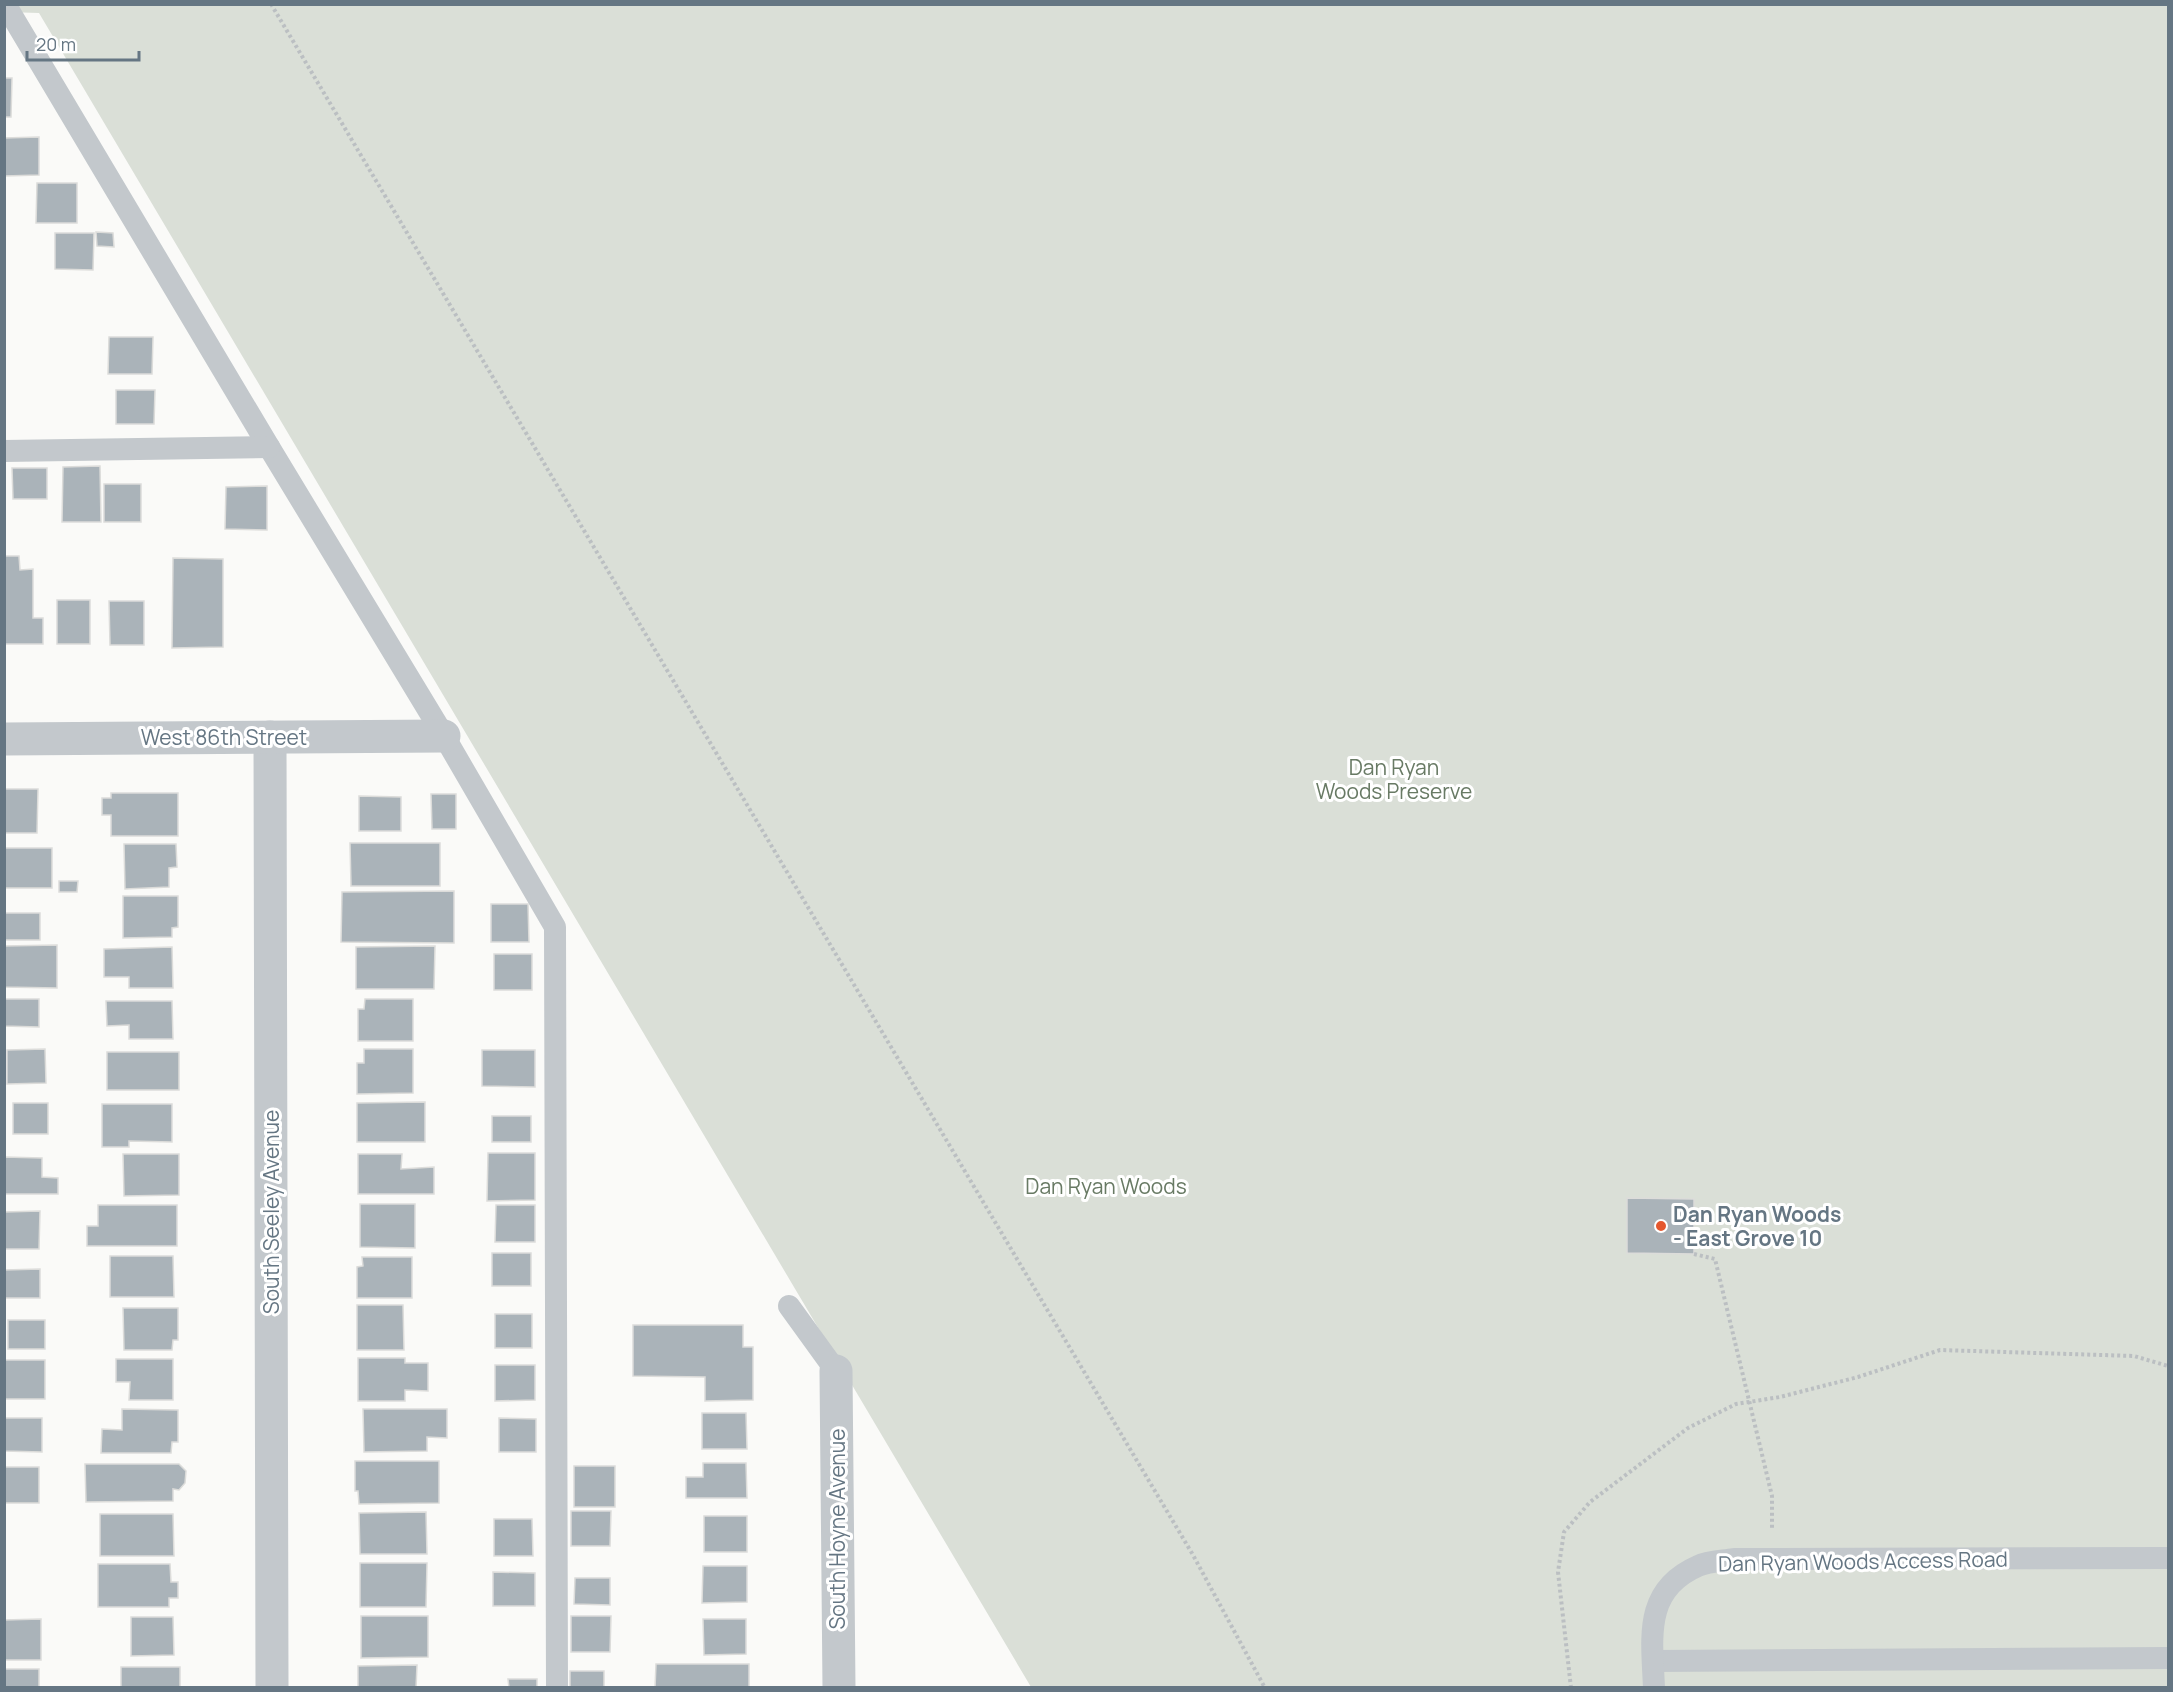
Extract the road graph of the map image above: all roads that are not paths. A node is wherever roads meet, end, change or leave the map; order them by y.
1 (5, 4) edge
2 (268, 447) junction
3 (4, 451) edge
4 (444, 735) junction
5 (270, 737) junction
6 (4, 739) edge
7 (789, 1306) dead end
8 (836, 1371) joint
9 (2169, 1558) edge
10 (2169, 1658) edge
11 (1653, 1661) junction
12 (272, 1688) edge
13 (557, 1688) edge
14 (838, 1688) edge
15 (1654, 1688) edge

1 - 2 lane
2 - 3 lane
2 - 4 lane
4 - 5 street, West 86th Street
4 - 13 lane
5 - 6 street, West 86th Street
5 - 12 street, South Seeley Avenue
7 - 8 lane
8 - 14 street, South Hoyne Avenue
9 - 11 lane, Dan Ryan Woods Access Road
10 - 11 lane
11 - 15 lane, Dan Ryan Woods Access Road

